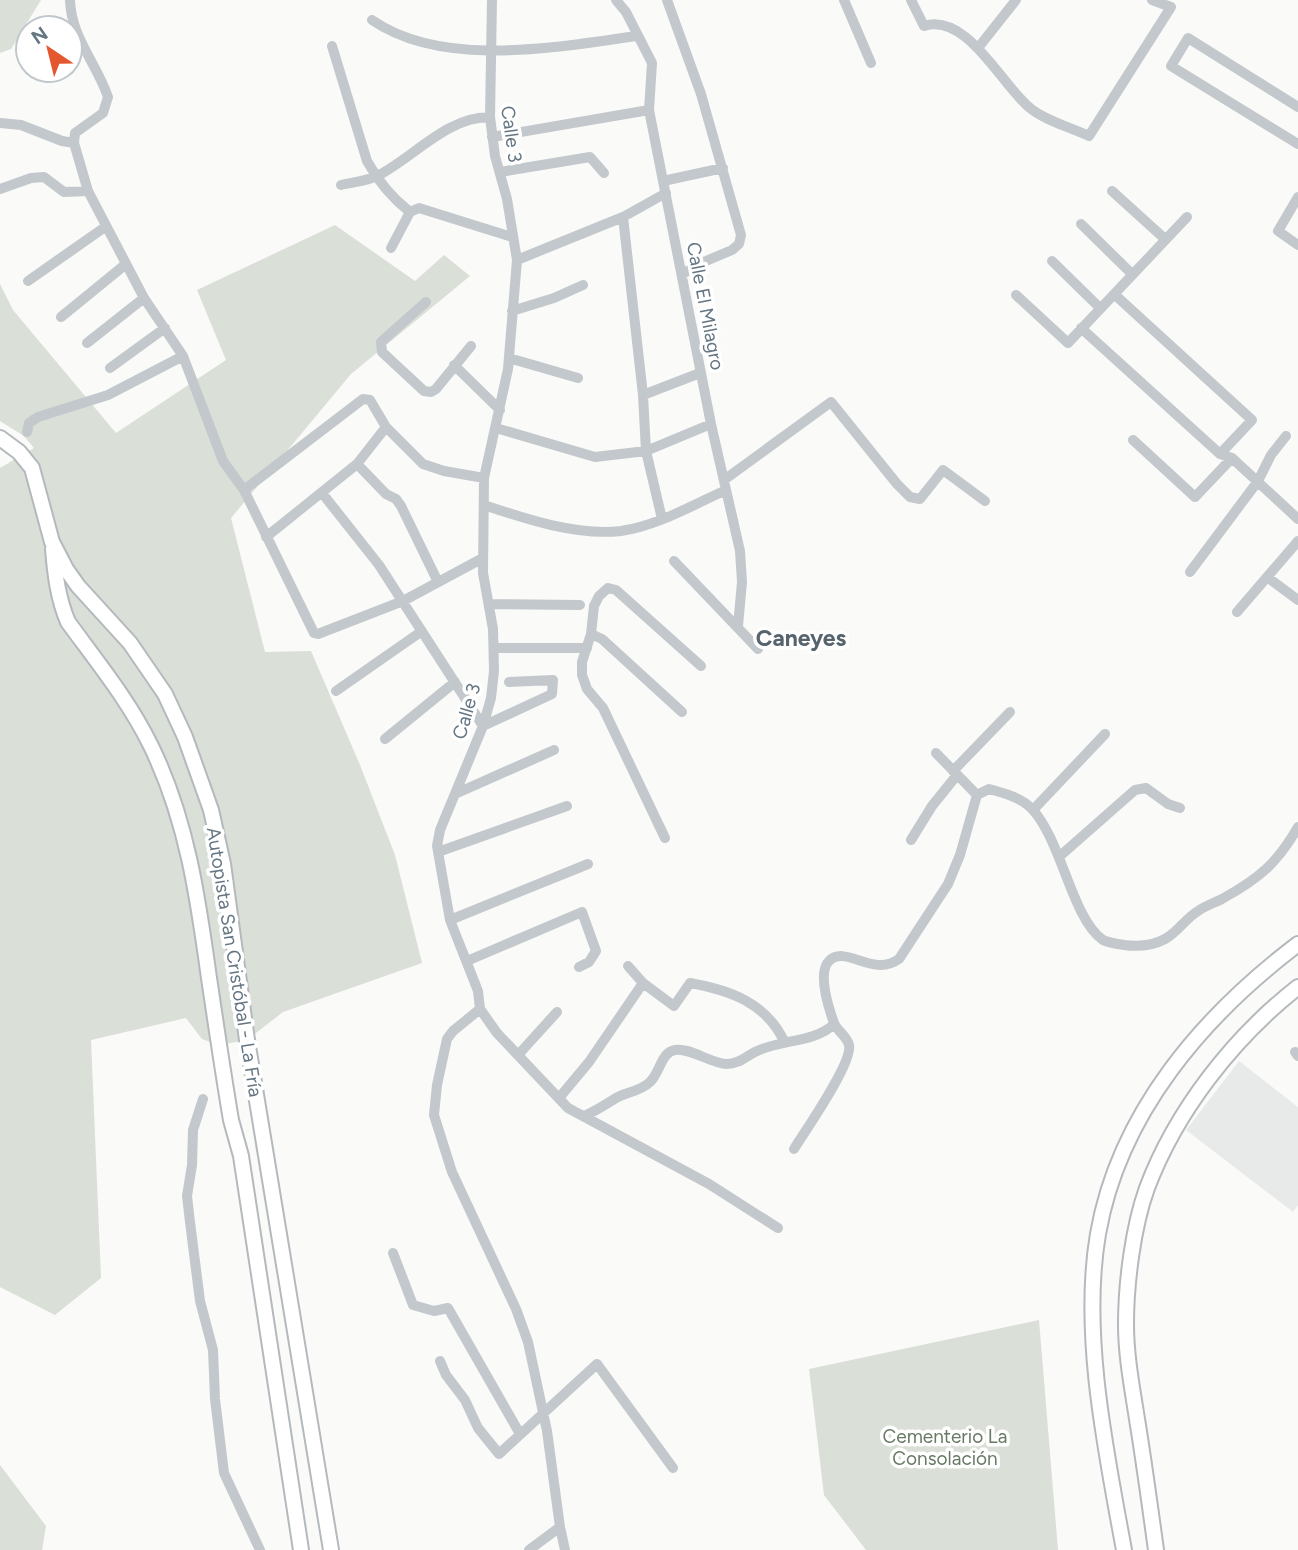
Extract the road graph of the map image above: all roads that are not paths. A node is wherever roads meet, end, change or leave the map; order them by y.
1 (70, 0) edge
2 (492, 0) edge
3 (616, 0) edge
4 (667, 0) edge
5 (844, 0) edge
6 (911, 0) edge
7 (1016, 0) edge
8 (1152, 0) edge
9 (372, 20) dead end
10 (636, 36) junction
11 (332, 46) dead end
12 (978, 48) junction
13 (489, 52) junction
14 (870, 63) dead end
15 (1298, 107) edge
16 (649, 110) junction
17 (490, 117) junction
18 (0, 123) edge
19 (492, 137) junction
20 (74, 143) junction
21 (1298, 144) edge
22 (723, 168) junction
23 (500, 172) junction
24 (604, 173) dead end
25 (376, 177) junction
26 (663, 181) junction
27 (341, 185) dead end
28 (0, 190) edge
29 (88, 191) junction
30 (1112, 191) dead end
31 (666, 193) junction
32 (1298, 197) edge
33 (410, 212) junction
34 (623, 216) junction
35 (1187, 216) dead end
36 (1081, 224) dead end
37 (105, 226) junction
38 (512, 237) junction
39 (1165, 239) junction
40 (1298, 245) edge
41 (391, 247) dead end
42 (517, 260) junction
43 (1052, 261) dead end
44 (127, 264) junction
45 (682, 274) junction
46 (1132, 274) junction
47 (28, 281) dead end
48 (583, 285) dead end
49 (1114, 294) junction
50 (1016, 295) dead end
51 (145, 298) junction
52 (426, 302) dead end
53 (1100, 308) junction
54 (512, 311) junction
55 (61, 317) dead end
56 (165, 328) junction
57 (1081, 328) junction
58 (87, 343) dead end
59 (471, 346) dead end
60 (183, 356) junction
61 (509, 358) junction
62 (454, 365) junction
63 (110, 368) dead end
64 (700, 373) junction
65 (578, 379) dead end
66 (643, 395) junction
67 (500, 410) junction
68 (710, 424) junction
69 (386, 427) junction
70 (496, 428) junction
71 (27, 432) dead end
72 (1286, 436) dead end
73 (0, 438) edge
74 (1133, 440) dead end
75 (646, 451) junction
76 (1220, 454) junction
77 (1232, 458) junction
78 (356, 464) junction
79 (484, 478) junction
80 (1258, 481) junction
81 (725, 485) junction
82 (244, 490) junction
83 (322, 493) junction
84 (985, 501) dead end
85 (484, 505) junction
86 (662, 519) junction
87 (1298, 519) edge
88 (266, 537) junction
89 (1298, 541) edge
90 (52, 542) junction
91 (483, 558) junction
92 (674, 561) dead end
93 (1190, 572) dead end
94 (1267, 578) junction
95 (438, 582) junction
96 (1298, 600) edge
97 (403, 601) junction
98 (489, 604) junction
99 (580, 605) dead end
100 (1237, 612) dead end
101 (738, 626) junction
102 (422, 631) junction
103 (591, 634) junction
104 (494, 648) junction
105 (587, 648) junction
106 (758, 649) dead end
107 (701, 666) dead end
108 (455, 682) junction
109 (509, 682) dead end
110 (336, 691) dead end
111 (682, 712) dead end
112 (1010, 712) dead end
113 (483, 726) junction
114 (1104, 734) dead end
115 (385, 739) dead end
116 (554, 750) dead end
117 (936, 753) dead end
118 (955, 773) junction
119 (455, 794) junction
120 (976, 796) junction
121 (566, 806) dead end
122 (1180, 808) dead end
123 (1033, 810) junction
124 (1298, 827) edge
125 (665, 838) dead end
126 (911, 841) dead end
127 (438, 852) junction
128 (1059, 856) junction
129 (589, 864) dead end
130 (450, 920) junction
131 (1298, 944) edge
132 (467, 961) junction
133 (628, 966) dead end
134 (579, 967) dead end
135 (643, 983) junction
136 (1298, 987) edge
137 (480, 1009) junction
138 (557, 1012) dead end
139 (834, 1024) junction
140 (784, 1041) junction
141 (518, 1055) junction
142 (203, 1098) dead end
143 (559, 1098) junction
144 (584, 1116) junction
145 (794, 1149) dead end
146 (778, 1228) dead end
147 (393, 1253) dead end
148 (440, 1361) dead end
149 (544, 1415) junction
150 (520, 1434) junction
151 (673, 1468) dead end
152 (560, 1527) junction
153 (260, 1550) edge
154 (301, 1550) edge
155 (331, 1550) edge
156 (529, 1550) edge
157 (565, 1550) edge
158 (1124, 1550) edge
159 (1156, 1550) edge

1 - 20 street
2 - 13 street, Calle 3
3 - 10 street, Calle El Milagro
4 - 22 street
5 - 14 street
6 - 12 street
7 - 12 street
8 - 12 street
9 - 13 street
10 - 13 street
10 - 16 street, Calle El Milagro
11 - 25 street
13 - 17 street, Calle 3
15 - 21 street
16 - 19 street
16 - 26 street, Calle El Milagro
17 - 19 street, Calle 3
17 - 25 street
18 - 20 street
19 - 23 street, Calle 3
20 - 29 street
22 - 26 street
22 - 45 street
23 - 24 street
23 - 38 street, Calle 3
25 - 27 street
25 - 33 street
26 - 31 street, Calle El Milagro
28 - 29 street
29 - 37 street
30 - 39 street
31 - 34 street
31 - 45 street, Calle El Milagro
32 - 40 street
33 - 38 street
33 - 41 street
34 - 42 street
34 - 66 street
35 - 39 street
36 - 46 street
37 - 44 street
37 - 47 street
38 - 42 street, Calle 3
39 - 46 street
42 - 54 street, Calle 3
43 - 53 street
44 - 51 street
44 - 55 street
45 - 64 street, Calle El Milagro
46 - 49 street
48 - 54 street
49 - 53 street
49 - 76 street
50 - 57 street
51 - 56 street
51 - 58 street
52 - 62 street
53 - 57 street
54 - 61 street, Calle 3
56 - 60 street
56 - 63 street
57 - 76 street
59 - 62 street
60 - 71 street
60 - 82 street
61 - 65 street
61 - 67 street, Calle 3
62 - 67 street
64 - 66 street
64 - 68 street, Calle El Milagro
66 - 75 street
67 - 70 street, Calle 3
68 - 75 street
68 - 81 street, Calle El Milagro
69 - 78 street
69 - 79 street
69 - 82 street
70 - 75 street
70 - 79 street, Calle 3
72 - 80 street
73 - 90 highway
74 - 77 street
75 - 86 street
76 - 77 street
77 - 80 street
78 - 83 street
78 - 95 street
79 - 85 street, Calle 3
80 - 87 street
80 - 93 street
81 - 84 street
81 - 86 street
81 - 101 street, Calle El Milagro
82 - 88 street
83 - 88 street
83 - 97 street
85 - 86 street
85 - 91 street, Calle 3
88 - 97 street
89 - 94 street
90 - 154 highway, Autopista San Cristóbal - La Fría
90 - 155 highway, Autopista San Cristóbal - La Fría
91 - 95 street
91 - 98 street, Calle 3
92 - 101 street
94 - 96 street
94 - 100 street
95 - 97 street
97 - 102 street
98 - 99 street
98 - 104 street, Calle 3
101 - 106 street
102 - 108 street
102 - 110 street
103 - 105 street
103 - 107 street
103 - 111 street
104 - 105 street
104 - 113 street, Calle 3
105 - 125 street
108 - 113 street
108 - 115 street
109 - 113 street
112 - 118 street
113 - 119 street, Calle 3
114 - 123 street
116 - 119 street
117 - 118 street
118 - 120 street
118 - 126 street
119 - 127 street, Calle 3
120 - 123 street
120 - 139 street
121 - 127 street
122 - 128 street
123 - 128 street
124 - 128 street
127 - 130 street, Calle 3
129 - 130 street
130 - 132 street, Calle 3
131 - 158 highway
132 - 134 street
132 - 137 street, Calle 3
133 - 135 street
135 - 140 street
135 - 143 street
136 - 159 highway
137 - 141 street, Calle 3
137 - 149 street
138 - 141 street
139 - 140 street
139 - 145 street
140 - 144 street
141 - 143 street, Calle 3
142 - 153 street
143 - 144 street, Calle 3
144 - 146 street, Calle 3
147 - 150 street
148 - 150 street
149 - 150 street
149 - 151 street
149 - 152 street
152 - 156 street
152 - 157 street

